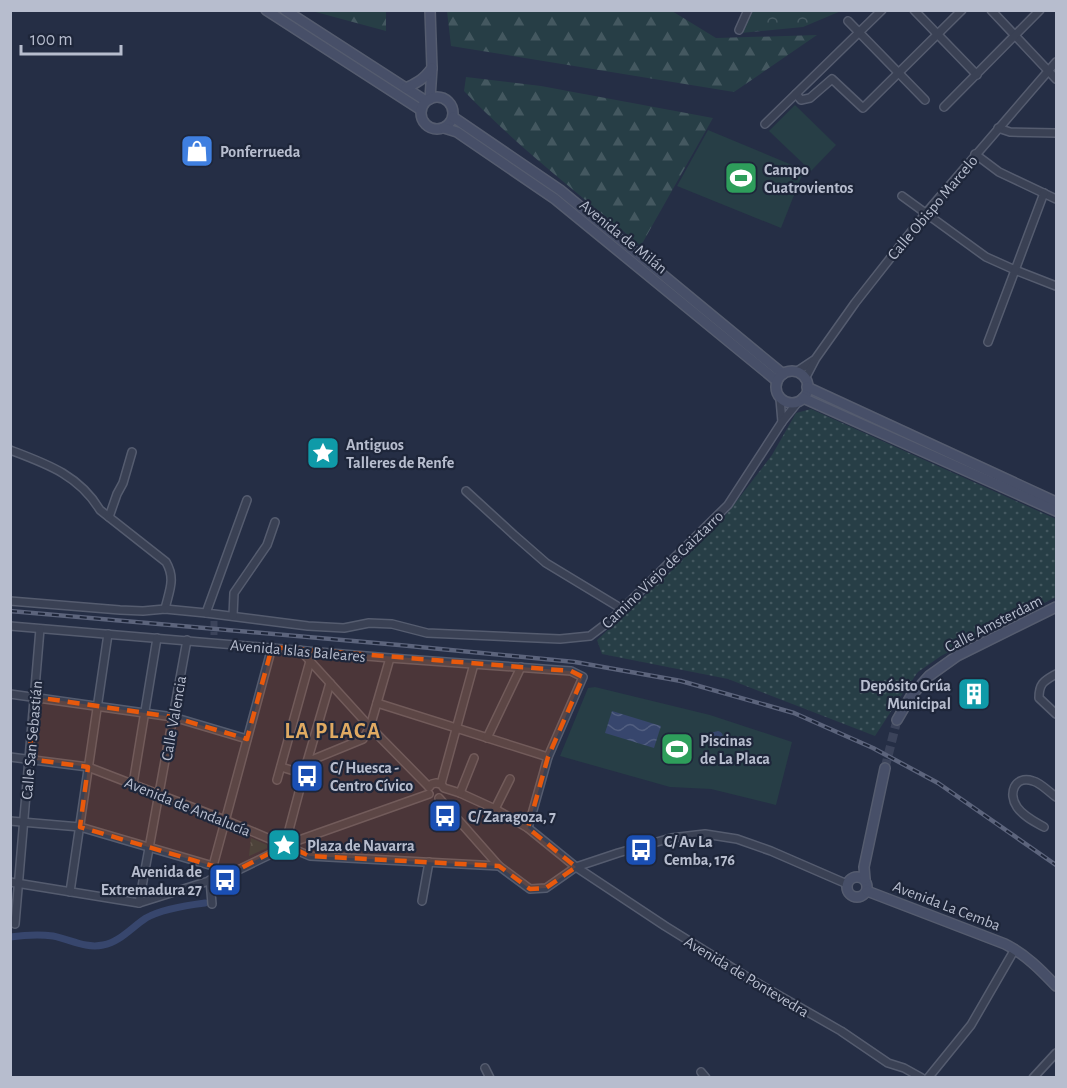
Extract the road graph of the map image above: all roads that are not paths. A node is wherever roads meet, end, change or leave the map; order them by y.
1 (266, 10) edge
2 (285, 10) edge
3 (430, 10) edge
4 (748, 10) edge
5 (882, 10) edge
6 (914, 10) edge
7 (962, 10) edge
8 (991, 10) edge
9 (1040, 10) edge
10 (848, 21) dead end
11 (739, 30) dead end
12 (859, 32) junction
13 (937, 34) junction
14 (1016, 36) junction
15 (1056, 62) edge
16 (1048, 70) junction
17 (899, 72) junction
18 (432, 73) junction
19 (977, 75) junction
20 (1056, 79) edge
21 (405, 88) junction
22 (796, 94) junction
23 (925, 100) dead end
24 (429, 102) junction
25 (944, 107) dead end
26 (453, 117) junction
27 (765, 124) dead end
28 (444, 128) junction
29 (998, 128) junction
30 (1056, 133) edge
31 (975, 154) junction
32 (1044, 193) junction
33 (902, 196) dead end
34 (1056, 199) edge
35 (925, 214) junction
36 (1015, 270) junction
37 (1056, 286) edge
38 (988, 342) dead end
39 (816, 358) junction
40 (796, 372) junction
41 (780, 377) junction
42 (806, 383) junction
43 (780, 399) junction
44 (800, 400) junction
45 (782, 422) junction
46 (10, 450) edge
47 (132, 452) dead end
48 (466, 491) dead end
49 (247, 500) dead end
50 (1056, 502) edge
51 (1056, 511) edge
52 (109, 517) junction
53 (275, 522) dead end
54 (10, 602) edge
55 (1056, 607) edge
56 (165, 609) junction
57 (622, 609) junction
58 (211, 616) junction
59 (233, 616) junction
60 (10, 626) edge
61 (40, 629) junction
62 (108, 634) junction
63 (157, 638) junction
64 (187, 640) junction
65 (272, 647) junction
66 (300, 650) junction
67 (390, 658) junction
68 (310, 661) junction
69 (474, 664) junction
70 (521, 667) junction
71 (1056, 674) edge
72 (330, 683) junction
73 (10, 694) edge
74 (34, 697) junction
75 (377, 703) junction
76 (97, 706) junction
77 (145, 712) junction
78 (1056, 714) edge
79 (173, 717) junction
80 (897, 720) tunnel mouth
81 (370, 727) junction
82 (456, 728) junction
83 (487, 738) junction
84 (247, 739) junction
85 (10, 757) edge
86 (548, 757) junction
87 (474, 758) dead end
88 (29, 759) junction
89 (307, 762) junction
90 (88, 767) junction
91 (281, 767) junction
92 (885, 768) tunnel mouth
93 (304, 774) junction
94 (510, 779) dead end
95 (277, 780) dead end
96 (133, 784) junction
97 (442, 786) junction
98 (429, 791) junction
99 (460, 793) junction
100 (159, 794) junction
101 (1056, 797) edge
102 (439, 798) junction
103 (495, 809) junction
104 (10, 820) edge
105 (225, 820) junction
106 (24, 822) junction
107 (80, 827) junction
108 (1044, 827) dead end
109 (528, 828) junction
110 (285, 846) junction
111 (150, 848) junction
112 (429, 862) junction
113 (213, 866) junction
114 (499, 866) junction
115 (576, 867) junction
116 (864, 867) junction
117 (228, 875) junction
118 (854, 877) junction
119 (865, 879) junction
120 (210, 880) junction
121 (14, 883) edge
122 (847, 884) junction
123 (867, 891) junction
124 (70, 892) junction
125 (422, 901) dead end
126 (139, 903) junction
127 (212, 904) dead end
128 (15, 924) dead end
129 (1016, 949) junction
130 (1056, 986) edge
131 (1056, 1053) edge
132 (485, 1068) dead end
133 (490, 1077) edge
134 (922, 1077) edge
135 (928, 1077) edge
136 (1033, 1077) edge

1 - 24 street
2 - 21 street
3 - 18 street
4 - 11 street
5 - 12 street
6 - 13 street
7 - 13 street
8 - 14 street
9 - 14 street
10 - 12 street
12 - 17 street
12 - 22 street
13 - 17 street
13 - 19 street
14 - 16 street
14 - 19 street
15 - 16 street, Calle Obispo Marcelo
16 - 20 street
16 - 29 street, Calle Obispo Marcelo
17 - 22 street
17 - 23 street
18 - 21 street
18 - 24 street
19 - 25 street
21 - 24 street
22 - 27 street
24 - 26 street
24 - 28 street
26 - 28 street
26 - 41 street, Avenida de Milán
28 - 41 street, Avenida de Milán
29 - 30 street
29 - 31 street, Calle Obispo Marcelo
31 - 32 street
31 - 35 street, Calle Obispo Marcelo
32 - 34 street
32 - 36 street
33 - 35 street
35 - 36 street
35 - 39 street, Calle Obispo Marcelo
36 - 37 street
36 - 38 street
39 - 40 street, Calle Obispo Marcelo
39 - 42 street, Calle Obispo Marcelo
40 - 41 street
40 - 42 street
41 - 43 street
42 - 44 street
42 - 50 street
43 - 44 street
43 - 45 street
44 - 45 street, Camino Viejo de Gaiztarro
44 - 51 street
45 - 57 street, Camino Viejo de Gaiztarro
46 - 52 street
47 - 52 street
48 - 57 street
49 - 58 street
52 - 56 street
53 - 59 street
54 - 56 street, Camino Viejo de Gaiztarro
55 - 80 street, Calle Amsterdam
56 - 58 street, Camino Viejo de Gaiztarro
57 - 59 street, Camino Viejo de Gaiztarro
58 - 59 street, Camino Viejo de Gaiztarro
60 - 61 street, Avenida Islas Baleares
61 - 62 street, Avenida Islas Baleares
61 - 74 street, Calle San Sebastián
62 - 63 street, Avenida Islas Baleares
62 - 76 street
63 - 64 street, Avenida Islas Baleares
63 - 77 street
64 - 65 street, Avenida Islas Baleares
64 - 79 street, Calle Valencia
65 - 66 street, Avenida Islas Baleares
65 - 84 street
66 - 67 street, Avenida Islas Baleares
66 - 68 street
67 - 69 street, Avenida Islas Baleares
67 - 75 street
68 - 72 street
68 - 91 street
69 - 70 street, Avenida Islas Baleares
69 - 82 street
70 - 83 street
70 - 86 street, Avenida Islas Baleares
71 - 78 street
72 - 81 street
72 - 89 street
73 - 74 street
74 - 76 street
74 - 88 street, Calle San Sebastián
75 - 81 street
75 - 82 street
76 - 77 street
76 - 90 street
77 - 79 street
77 - 96 street
79 - 84 street
79 - 100 street, Calle Valencia
81 - 89 street
81 - 98 street
82 - 83 street
82 - 97 street
83 - 86 street
84 - 105 street
85 - 88 street, Avenida de Andalucía
86 - 109 street
87 - 99 street
88 - 90 street, Avenida de Andalucía
88 - 106 street, Calle San Sebastián
89 - 93 street
90 - 96 street, Avenida de Andalucía
90 - 107 street
91 - 93 street
91 - 95 street
92 - 116 street
93 - 110 street
94 - 103 street
96 - 100 street, Avenida de Andalucía
97 - 98 street
97 - 99 street, Avenida de Pontevedra
97 - 102 street
98 - 102 street
98 - 110 street
99 - 103 street, Avenida de Pontevedra
100 - 105 street, Avenida de Andalucía
100 - 111 street, Calle Valencia
101 - 108 street
102 - 114 street
103 - 109 street, Avenida de Pontevedra
104 - 106 street
105 - 110 street, Avenida de Andalucía
105 - 113 street
106 - 107 street
106 - 121 street, Calle San Sebastián
107 - 111 street
107 - 124 street
109 - 115 street, Avenida de Pontevedra
110 - 112 street, Avenida de Andalucía
110 - 117 street
111 - 113 street
111 - 126 street, Calle Valencia
112 - 114 street, Avenida de Andalucía
112 - 125 street
113 - 117 street
114 - 115 street
115 - 122 street
115 - 134 street, Avenida de Pontevedra
116 - 118 street
116 - 119 street
117 - 120 street
118 - 119 street
118 - 122 street
119 - 123 street
120 - 126 street
120 - 127 street
121 - 124 street
121 - 128 street, Calle San Sebastián
122 - 123 street
123 - 129 street, Avenida La Cemba
124 - 126 street
129 - 130 street, Avenida La Cemba
129 - 135 street
131 - 136 street
132 - 133 street

